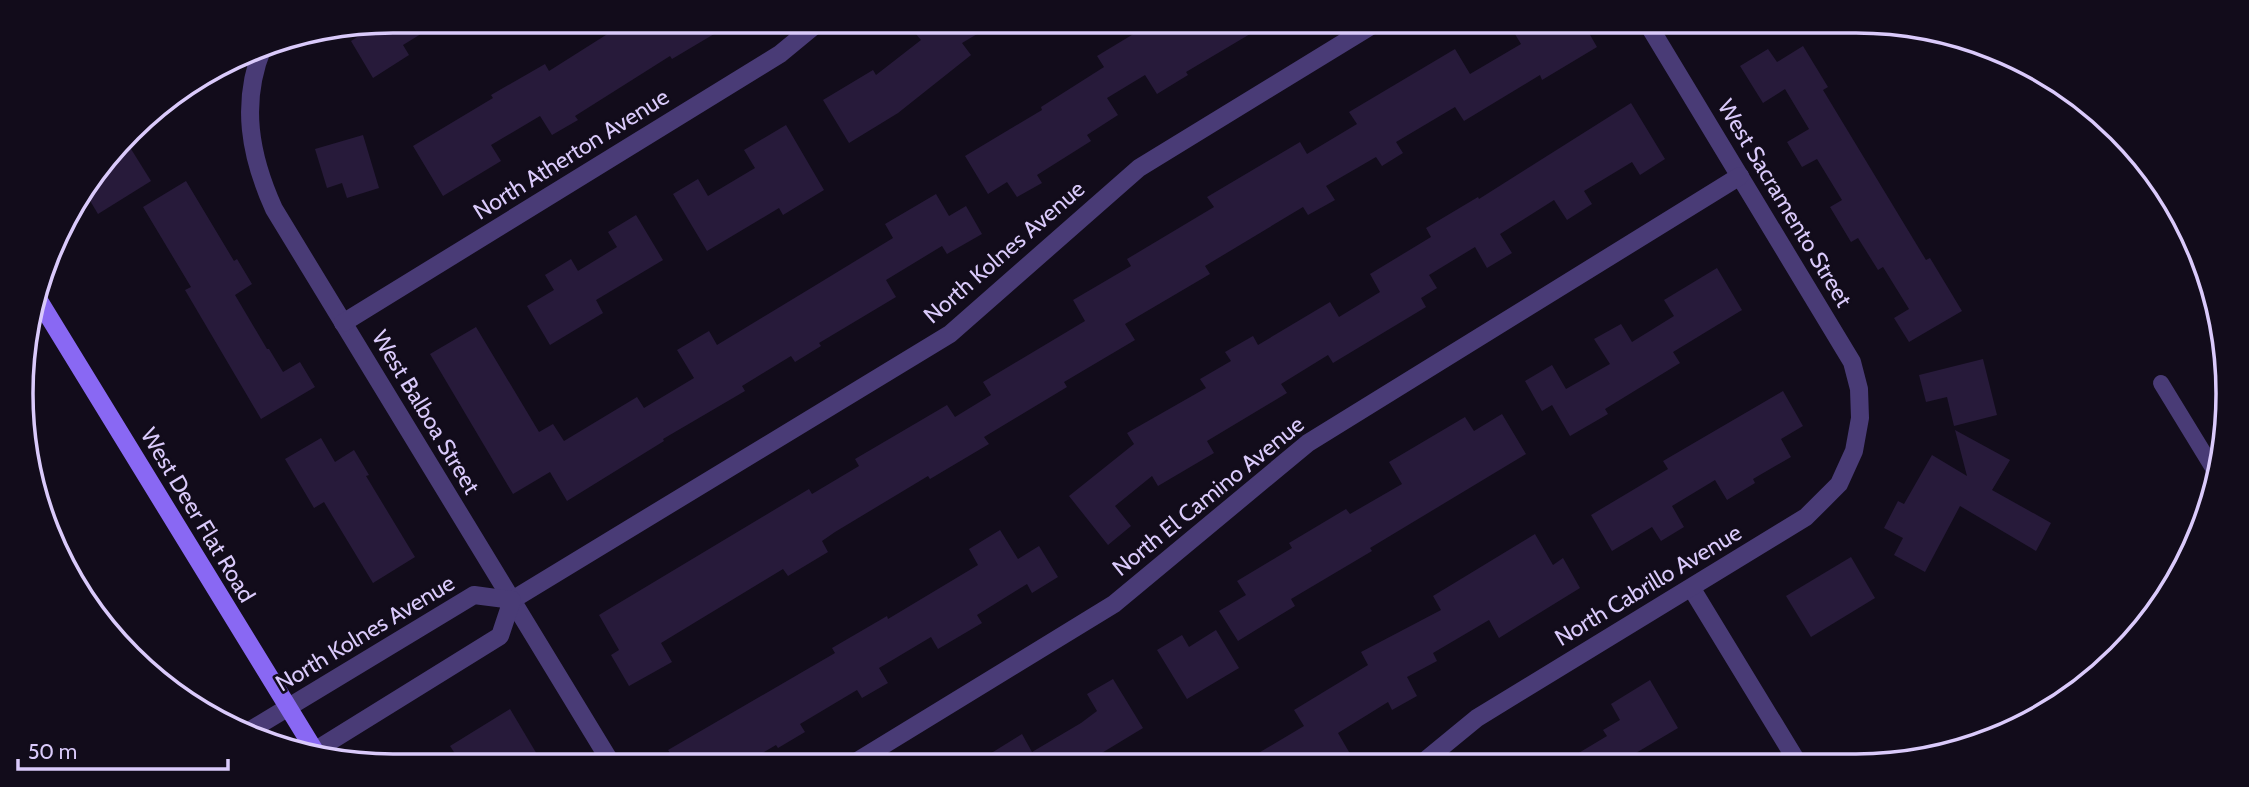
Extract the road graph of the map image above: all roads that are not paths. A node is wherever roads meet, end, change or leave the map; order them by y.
1 (805, 33) edge
2 (1359, 33) edge
3 (1653, 33) edge
4 (257, 61) edge
5 (1740, 176) junction
6 (44, 308) edge
7 (343, 323) junction
8 (2161, 383) dead end
9 (1860, 418) joint
10 (2210, 461) edge
11 (1692, 589) junction
12 (512, 600) junction
13 (287, 708) junction
14 (258, 727) edge
15 (308, 743) edge
16 (325, 747) edge
17 (606, 754) edge
18 (869, 754) edge
19 (1433, 754) edge
20 (1793, 754) edge

1 - 7 street, North Atherton Avenue
2 - 12 street, North Kolnes Avenue
3 - 5 street, West Sacramento Street
4 - 7 street, West Balboa Street
5 - 9 street, West Sacramento Street
5 - 18 street, North El Camino Avenue
6 - 13 main road, West Deer Flat Road
7 - 12 street, West Balboa Street
8 - 10 lane
9 - 11 street, North Cabrillo Avenue
11 - 19 street, North Cabrillo Avenue
11 - 20 street
12 - 13 street, North Kolnes Avenue
12 - 16 street
12 - 17 street, West Balboa Street
13 - 14 street, North Kolnes Avenue
13 - 15 main road, West Deer Flat Road

